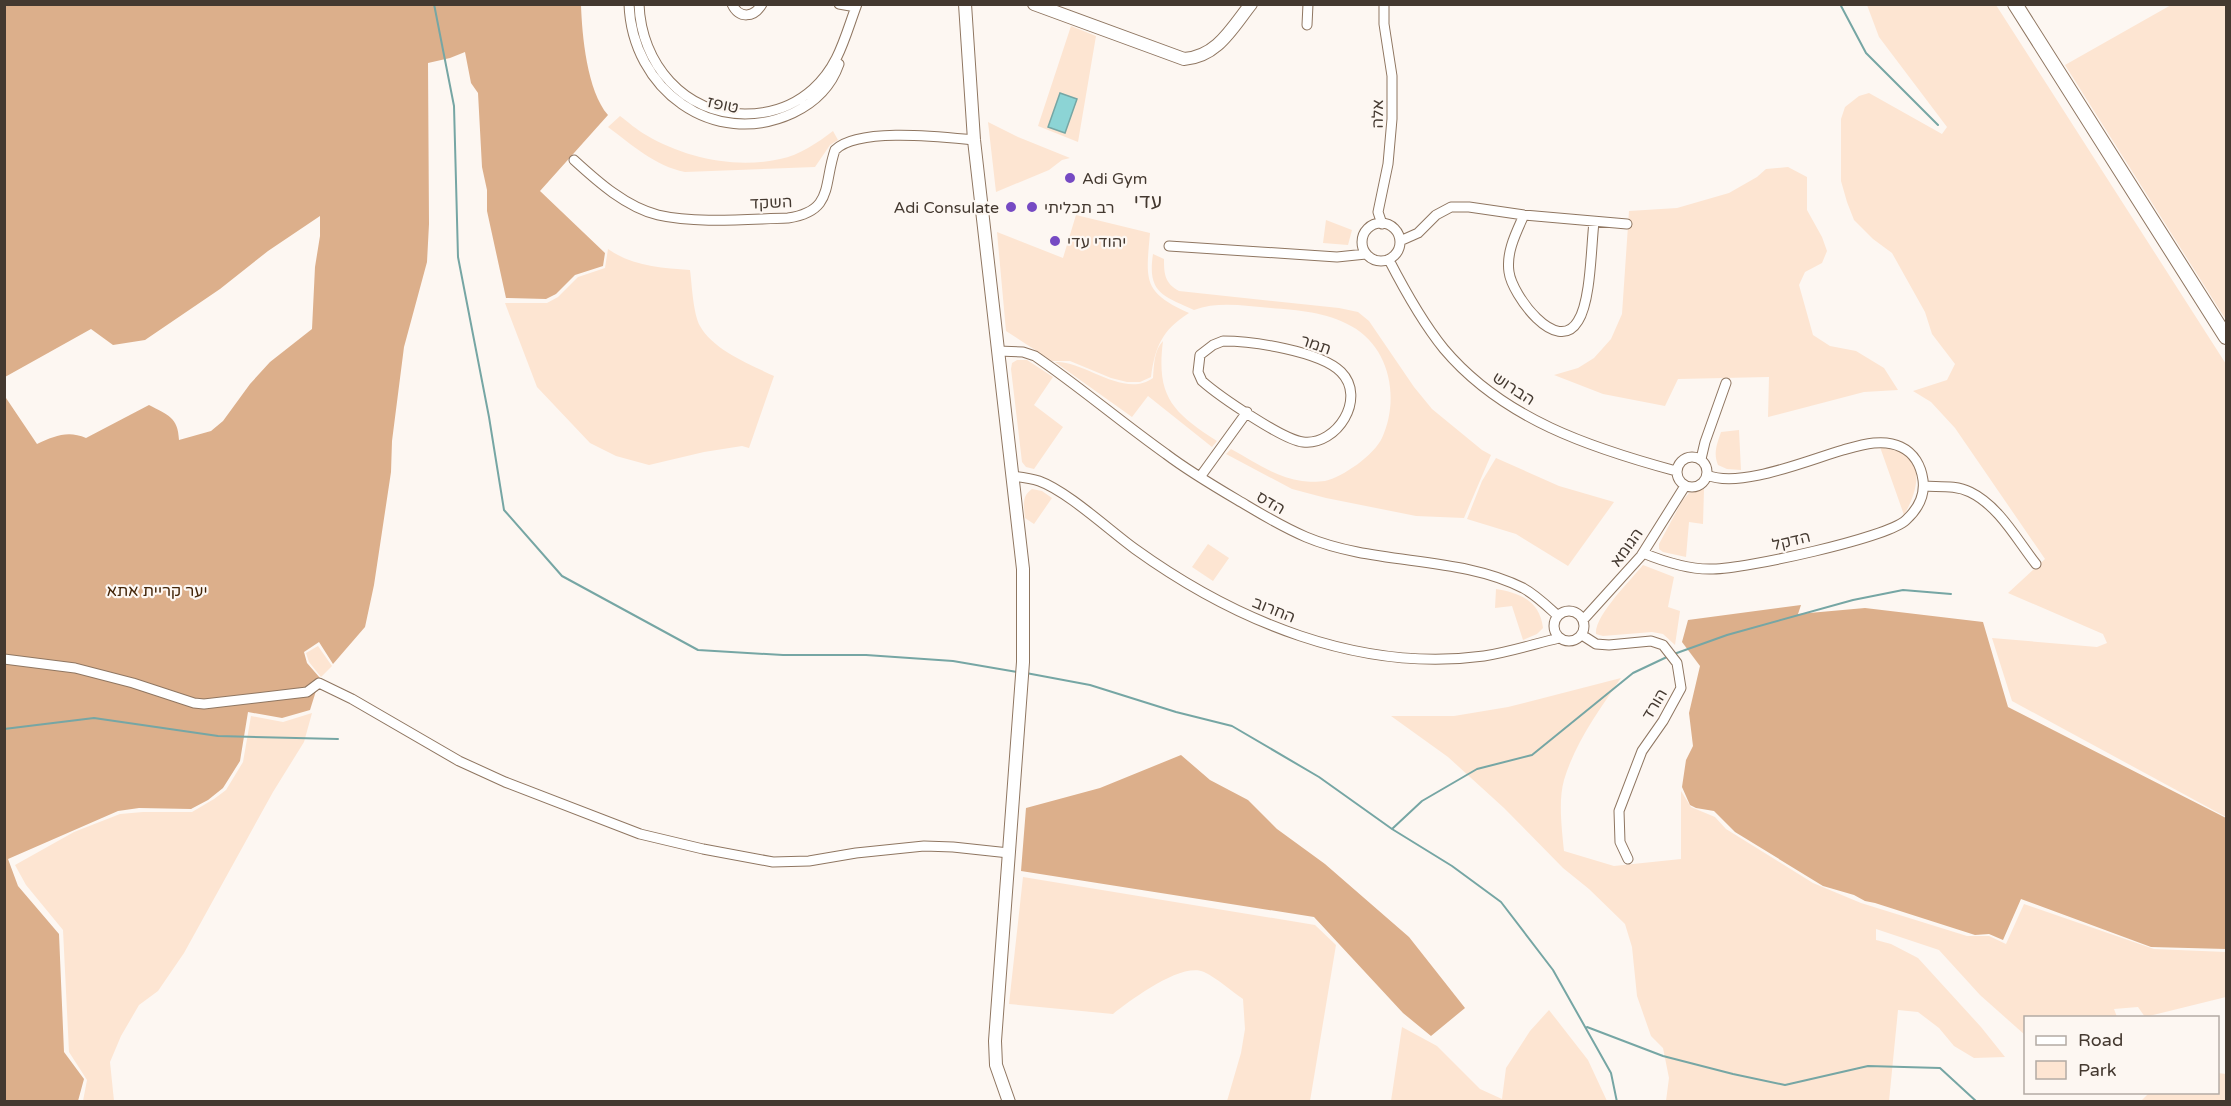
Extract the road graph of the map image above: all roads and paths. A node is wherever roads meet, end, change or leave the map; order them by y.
1 (629, 4) edge
2 (639, 4) edge
3 (732, 4) edge
4 (762, 4) edge
5 (839, 4) edge
6 (1034, 4) edge
7 (1251, 4) edge
8 (1308, 4) edge
9 (1384, 4) edge
10 (2015, 4) edge
11 (856, 6) edge
12 (966, 9) edge
13 (1307, 25) dead end
14 (842, 50) junction
15 (974, 140) junction
16 (574, 160) dead end
17 (1524, 215) junction
18 (1594, 222) junction
19 (1382, 224) junction
20 (1627, 224) dead end
21 (1400, 241) junction
22 (1169, 246) dead end
23 (1366, 254) junction
24 (1389, 260) junction
25 (2226, 337) edge
26 (999, 351) junction
27 (1726, 383) dead end
28 (1247, 412) junction
29 (1701, 459) junction
30 (1676, 471) junction
31 (1707, 475) junction
32 (1012, 476) junction
33 (1200, 477) junction
34 (1685, 486) junction
35 (1923, 486) junction
36 (1642, 553) junction
37 (2036, 564) dead end
38 (1558, 616) junction
39 (1583, 620) junction
40 (1582, 635) junction
41 (1559, 638) junction
42 (4, 659) edge
43 (1009, 853) junction
44 (1628, 859) dead end
45 (1009, 1101) edge

1 - 14 street, טופז
2 - 14 street, טופז
3 - 4 street
5 - 11 street
6 - 7 street
8 - 13 street
9 - 19 street, אלה
10 - 25 main road
11 - 14 street, טופז
12 - 15 street
15 - 16 street, השקד
15 - 26 street
17 - 18 street
17 - 18 street
17 - 21 street
18 - 20 street
19 - 21 street
19 - 23 street
21 - 24 street
22 - 23 street
23 - 24 street
24 - 30 street, הברוש
26 - 32 street
26 - 33 street, הדס
27 - 29 street
28 - 28 street, תמר
28 - 33 street
29 - 30 street
29 - 31 street
30 - 34 street
31 - 34 street
31 - 35 street
32 - 41 street, החרוב
32 - 43 street
33 - 38 street, הדס
34 - 36 street, הגומא
35 - 36 street, הדקל
35 - 37 street
36 - 39 street, הגומא
38 - 39 street
38 - 41 street
39 - 40 street
40 - 41 street
40 - 44 street, הורד
42 - 43 street
43 - 45 street

